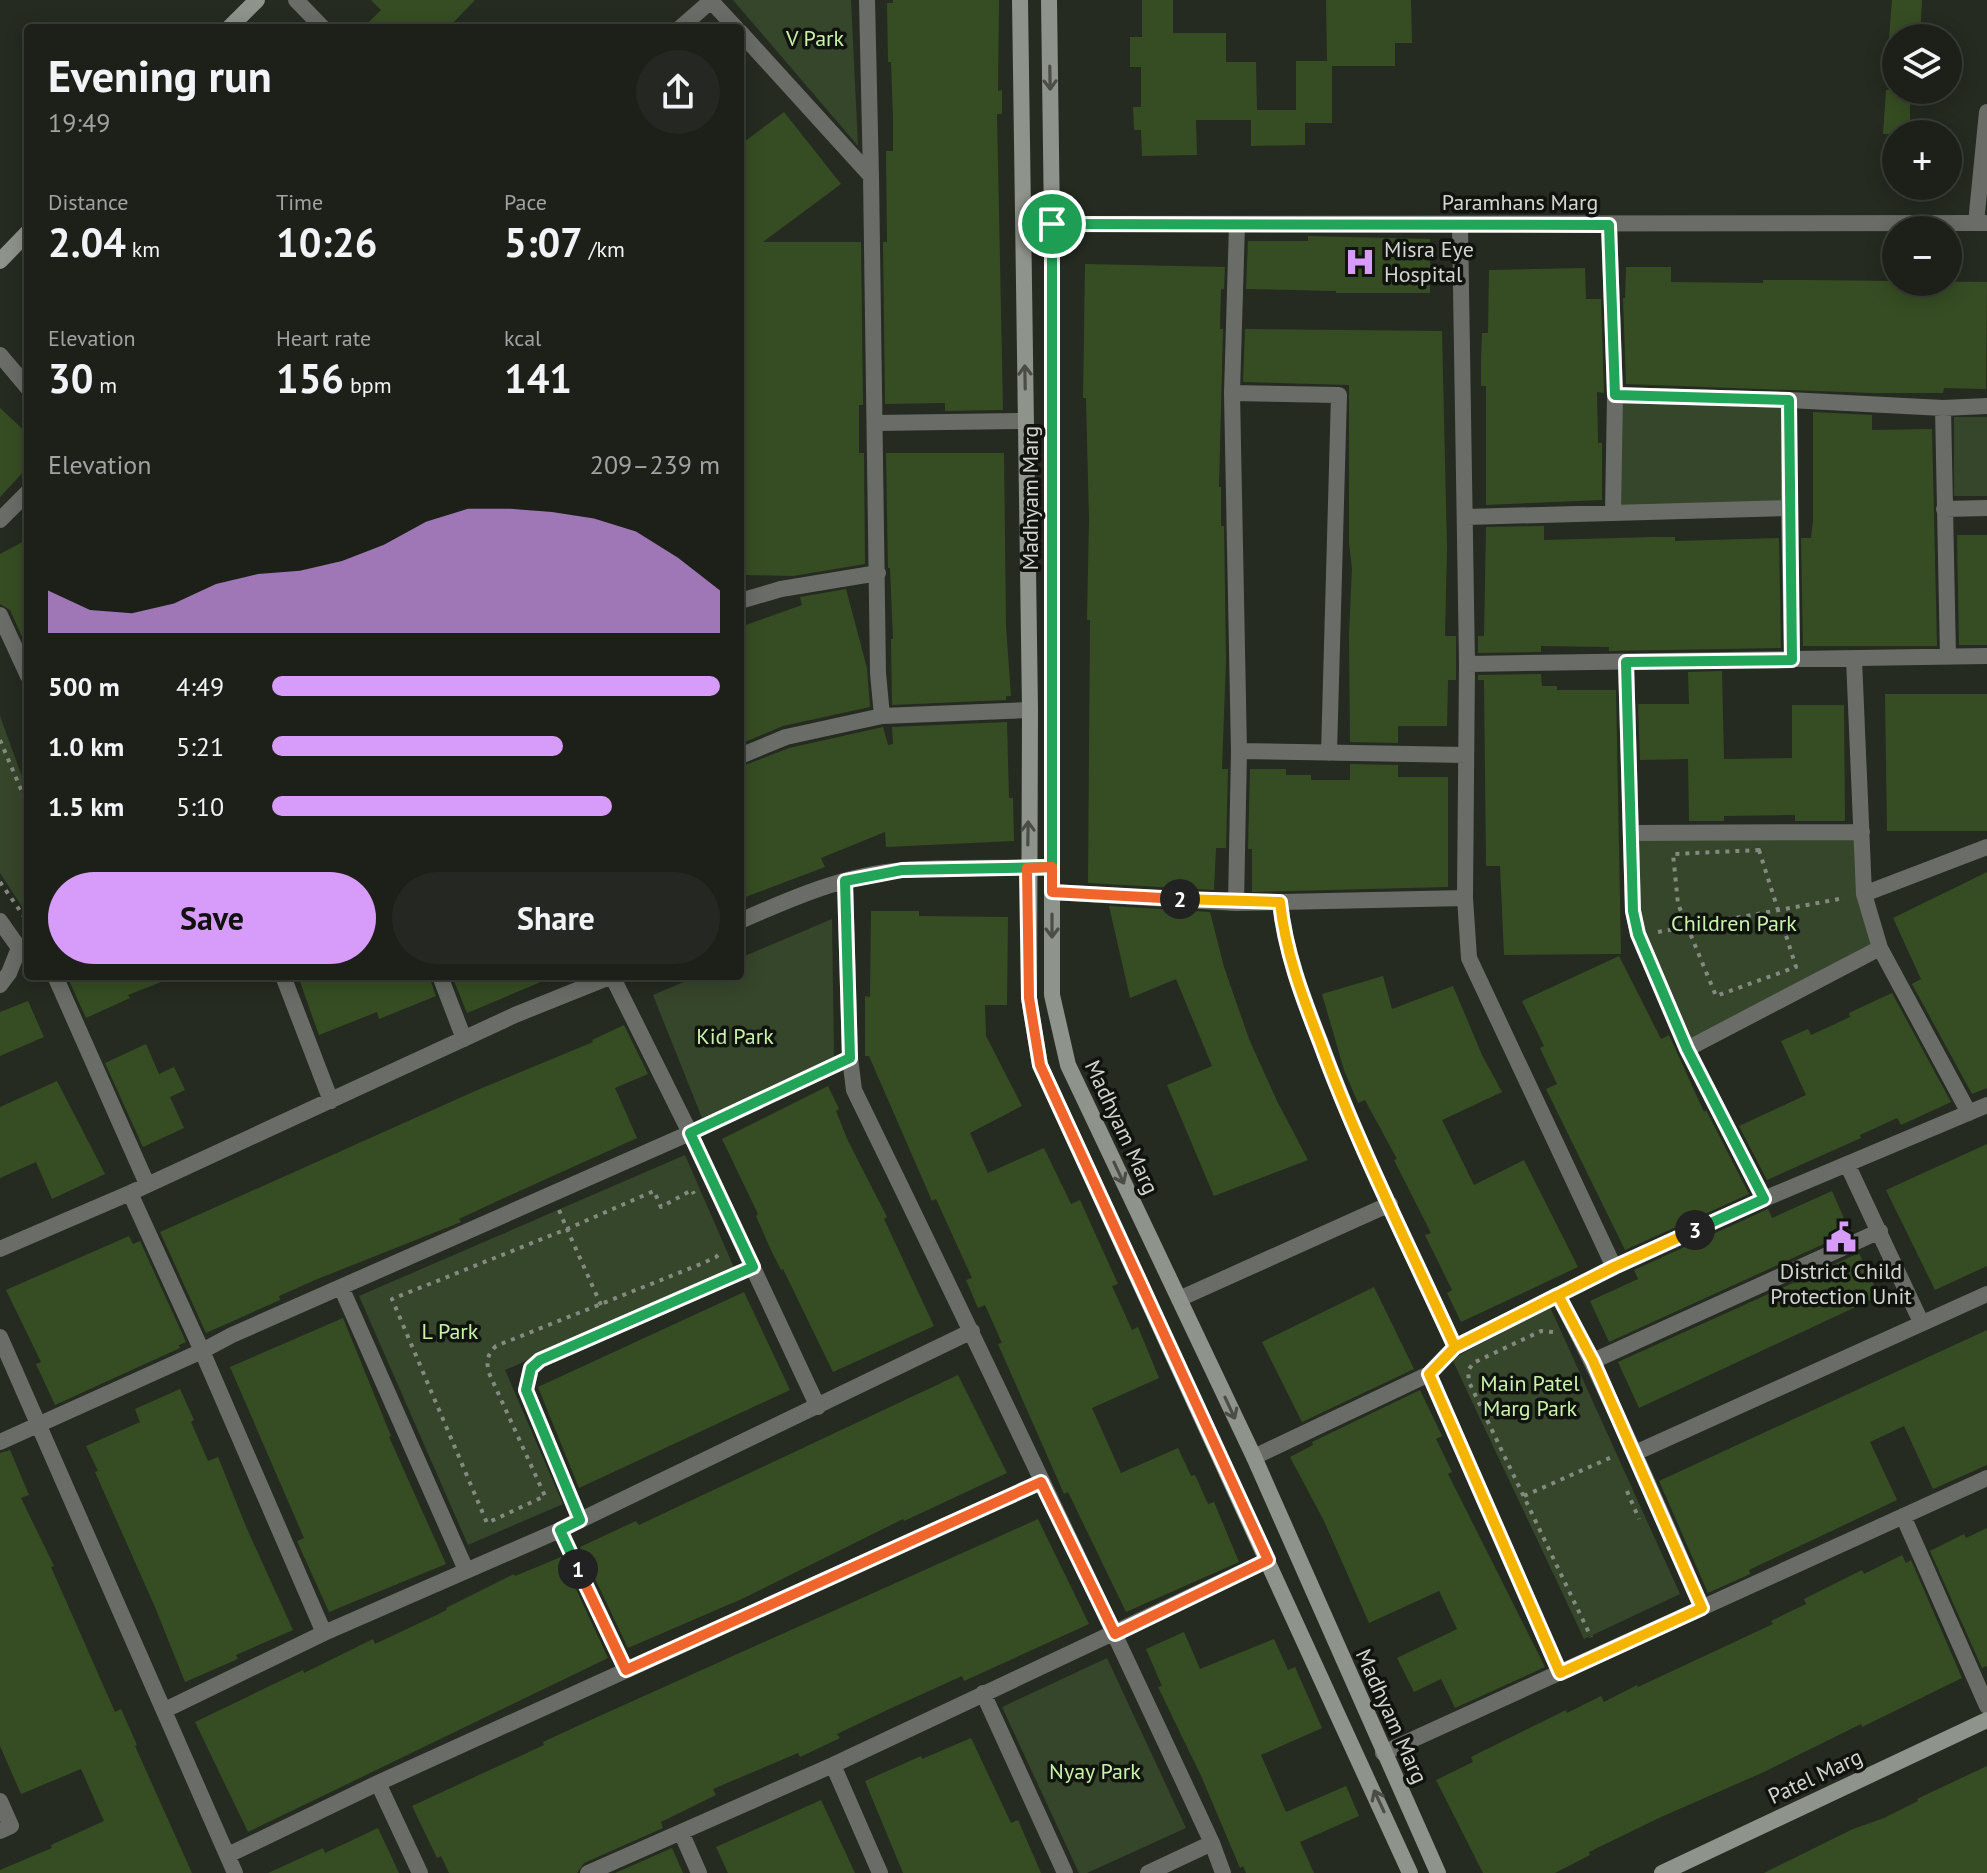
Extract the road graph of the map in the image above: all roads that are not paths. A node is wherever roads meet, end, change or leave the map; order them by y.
1 (257, 0) edge
2 (296, 0) edge
3 (712, 0) edge
4 (867, 0) edge
5 (1020, 0) edge
6 (1049, 0) edge
7 (233, 24) edge
8 (319, 24) edge
9 (685, 24) edge
10 (733, 24) edge
11 (744, 37) edge
12 (1987, 112) edge
13 (871, 176) junction
14 (1982, 223) edge
15 (1052, 224) junction
16 (1237, 224) junction
17 (1460, 225) junction
18 (1609, 225) junction
19 (24, 236) edge
20 (0, 261) edge
21 (0, 355) edge
22 (24, 383) edge
23 (1232, 393) junction
24 (1615, 395) junction
25 (1789, 400) junction
26 (1987, 406) edge
27 (1943, 408) junction
28 (1025, 421) junction
29 (875, 423) junction
30 (24, 496) edge
31 (1789, 508) junction
32 (1987, 508) edge
33 (1944, 509) junction
34 (1613, 513) junction
35 (1466, 517) junction
36 (0, 520) edge
37 (878, 573) junction
38 (744, 600) edge
39 (0, 615) edge
40 (1987, 656) edge
41 (1948, 657) junction
42 (1854, 659) junction
43 (1792, 660) junction
44 (1626, 662) junction
45 (1467, 664) junction
46 (24, 667) edge
47 (1030, 710) junction
48 (882, 716) junction
49 (1239, 751) junction
50 (1329, 753) junction
51 (744, 754) edge
52 (1465, 755) junction
53 (1862, 832) junction
54 (1631, 833) junction
55 (1987, 847) edge
56 (1052, 867) junction
57 (1027, 868) junction
58 (845, 881) junction
59 (1052, 892) junction
60 (1864, 894) junction
61 (1465, 898) junction
62 (1280, 902) junction
63 (1236, 903) junction
64 (744, 919) edge
65 (0, 921) edge
66 (24, 948) edge
67 (1880, 948) junction
68 (57, 980) edge
69 (285, 980) edge
70 (442, 980) edge
71 (603, 980) edge
72 (614, 980) edge
73 (0, 985) edge
74 (464, 1039) junction
75 (1687, 1049) junction
76 (850, 1058) junction
77 (331, 1101) junction
78 (1987, 1105) edge
79 (1969, 1113) junction
80 (690, 1133) junction
81 (1848, 1166) junction
82 (147, 1184) junction
83 (130, 1193) junction
84 (1764, 1199) junction
85 (1390, 1204) junction
86 (1880, 1231) junction
87 (0, 1249) edge
88 (753, 1267) junction
89 (1614, 1267) junction
90 (341, 1287) junction
91 (1987, 1294) edge
92 (1558, 1295) junction
93 (1179, 1299) junction
94 (1921, 1322) junction
95 (972, 1331) junction
96 (0, 1337) edge
97 (1455, 1347) junction
98 (202, 1351) junction
99 (1593, 1361) junction
100 (1429, 1374) junction
101 (818, 1407) junction
102 (39, 1425) junction
103 (0, 1442) edge
104 (1635, 1453) junction
105 (1254, 1457) junction
106 (1987, 1478) edge
107 (1041, 1482) junction
108 (1903, 1516) junction
109 (580, 1520) junction
110 (560, 1530) junction
111 (1268, 1560) junction
112 (466, 1570) junction
113 (1702, 1608) junction
114 (324, 1633) junction
115 (1115, 1634) junction
116 (626, 1670) junction
117 (1560, 1673) junction
118 (983, 1693) junction
119 (1987, 1706) edge
120 (165, 1710) junction
121 (1987, 1720) edge
122 (1383, 1753) junction
123 (833, 1765) junction
124 (378, 1783) junction
125 (0, 1801) edge
126 (0, 1831) edge
127 (681, 1832) junction
128 (1212, 1843) junction
129 (228, 1855) junction
130 (235, 1873) edge
131 (420, 1873) edge
132 (588, 1873) edge
133 (699, 1873) edge
134 (880, 1873) edge
135 (1065, 1873) edge
136 (1148, 1873) edge
137 (1223, 1873) edge
138 (1410, 1873) edge
139 (1438, 1873) edge
140 (1662, 1873) edge

1 - 7 street
2 - 8 street
3 - 9 street
3 - 10 street
4 - 13 street
28 -> 5 street, Madhyam Marg
6 -> 15 street, Madhyam Marg
11 - 13 street
12 - 14 street
13 - 29 street
14 - 18 street, Paramhans Marg
15 - 16 street, Paramhans Marg
15 - 56 street, Madhyam Marg
16 - 17 street, Paramhans Marg
16 - 23 street
17 - 18 street, Paramhans Marg
17 - 35 street
18 - 24 street
19 - 20 street
21 - 22 street
23 - 49 street
23 - 50 street
24 - 25 street
24 - 34 street
25 - 27 street
25 - 31 street
26 - 27 street
27 - 33 street
28 - 29 street
28 - 47 street, Madhyam Marg
29 - 37 street
30 - 36 street
31 - 34 street
31 - 43 street
32 - 33 street
33 - 41 street
34 - 35 street
35 - 45 street
37 - 38 street
37 - 48 street
39 - 46 street
40 - 41 street
41 - 42 street
42 - 43 street
42 - 53 street
43 - 44 street
44 - 45 street
44 - 54 street
45 - 52 street
47 - 48 street
57 -> 47 street, Madhyam Marg
48 - 51 street
49 - 50 street
49 - 63 street
50 - 52 street
52 - 61 street
53 - 54 street
53 - 60 street
54 - 75 street
55 - 60 street
56 - 57 street
56 - 59 street, Madhyam Marg
57 - 58 street
57 - 111 street, Madhyam Marg
58 - 64 street
58 - 76 street
59 - 63 street
59 -> 93 street, Madhyam Marg
60 - 67 street
61 - 62 street
61 - 89 street
62 - 63 street
62 - 85 street
65 - 66 street
66 - 73 street
67 - 75 street
67 - 79 street
68 - 82 street
69 - 77 street
70 - 74 street
71 - 74 street
72 - 80 street
74 - 77 street
75 - 84 street
76 - 80 street
76 - 95 street
77 - 82 street
78 - 79 street
79 - 81 street
80 - 88 street
80 - 90 street
81 - 84 street
81 - 86 street
82 - 83 street
83 - 87 street
83 - 98 street
84 - 89 street
85 - 93 street
85 - 97 street
86 - 94 street
86 - 99 street
88 - 101 street
88 - 109 street
89 - 92 street
90 - 98 street
90 - 112 street
91 - 94 street
92 - 97 street
92 - 99 street
93 -> 105 street, Madhyam Marg
94 - 104 street
95 - 101 street
95 - 107 street
96 - 102 street
97 - 100 street
98 - 102 street
98 - 114 street
99 - 104 street
100 - 105 street
100 - 117 street
101 - 109 street
102 - 103 street
102 - 120 street
104 - 113 street
105 - 122 street, Madhyam Marg
106 - 108 street
107 - 115 street
107 - 116 street
108 - 113 street
108 - 119 street
109 - 110 street
110 - 112 street
110 - 116 street
111 - 115 street
138 -> 111 street, Madhyam Marg
112 - 114 street
113 - 117 street
114 - 120 street
115 - 118 street
115 - 128 street
116 - 124 street
117 - 122 street
118 - 123 street
118 - 135 street
120 - 129 street
121 - 140 street, Patel Marg
122 - 139 street, Madhyam Marg
123 - 127 street
123 - 134 street
124 - 129 street
124 - 131 street
125 - 126 street
127 - 132 street
127 - 133 street
128 - 136 street
128 - 137 street
129 - 130 street

